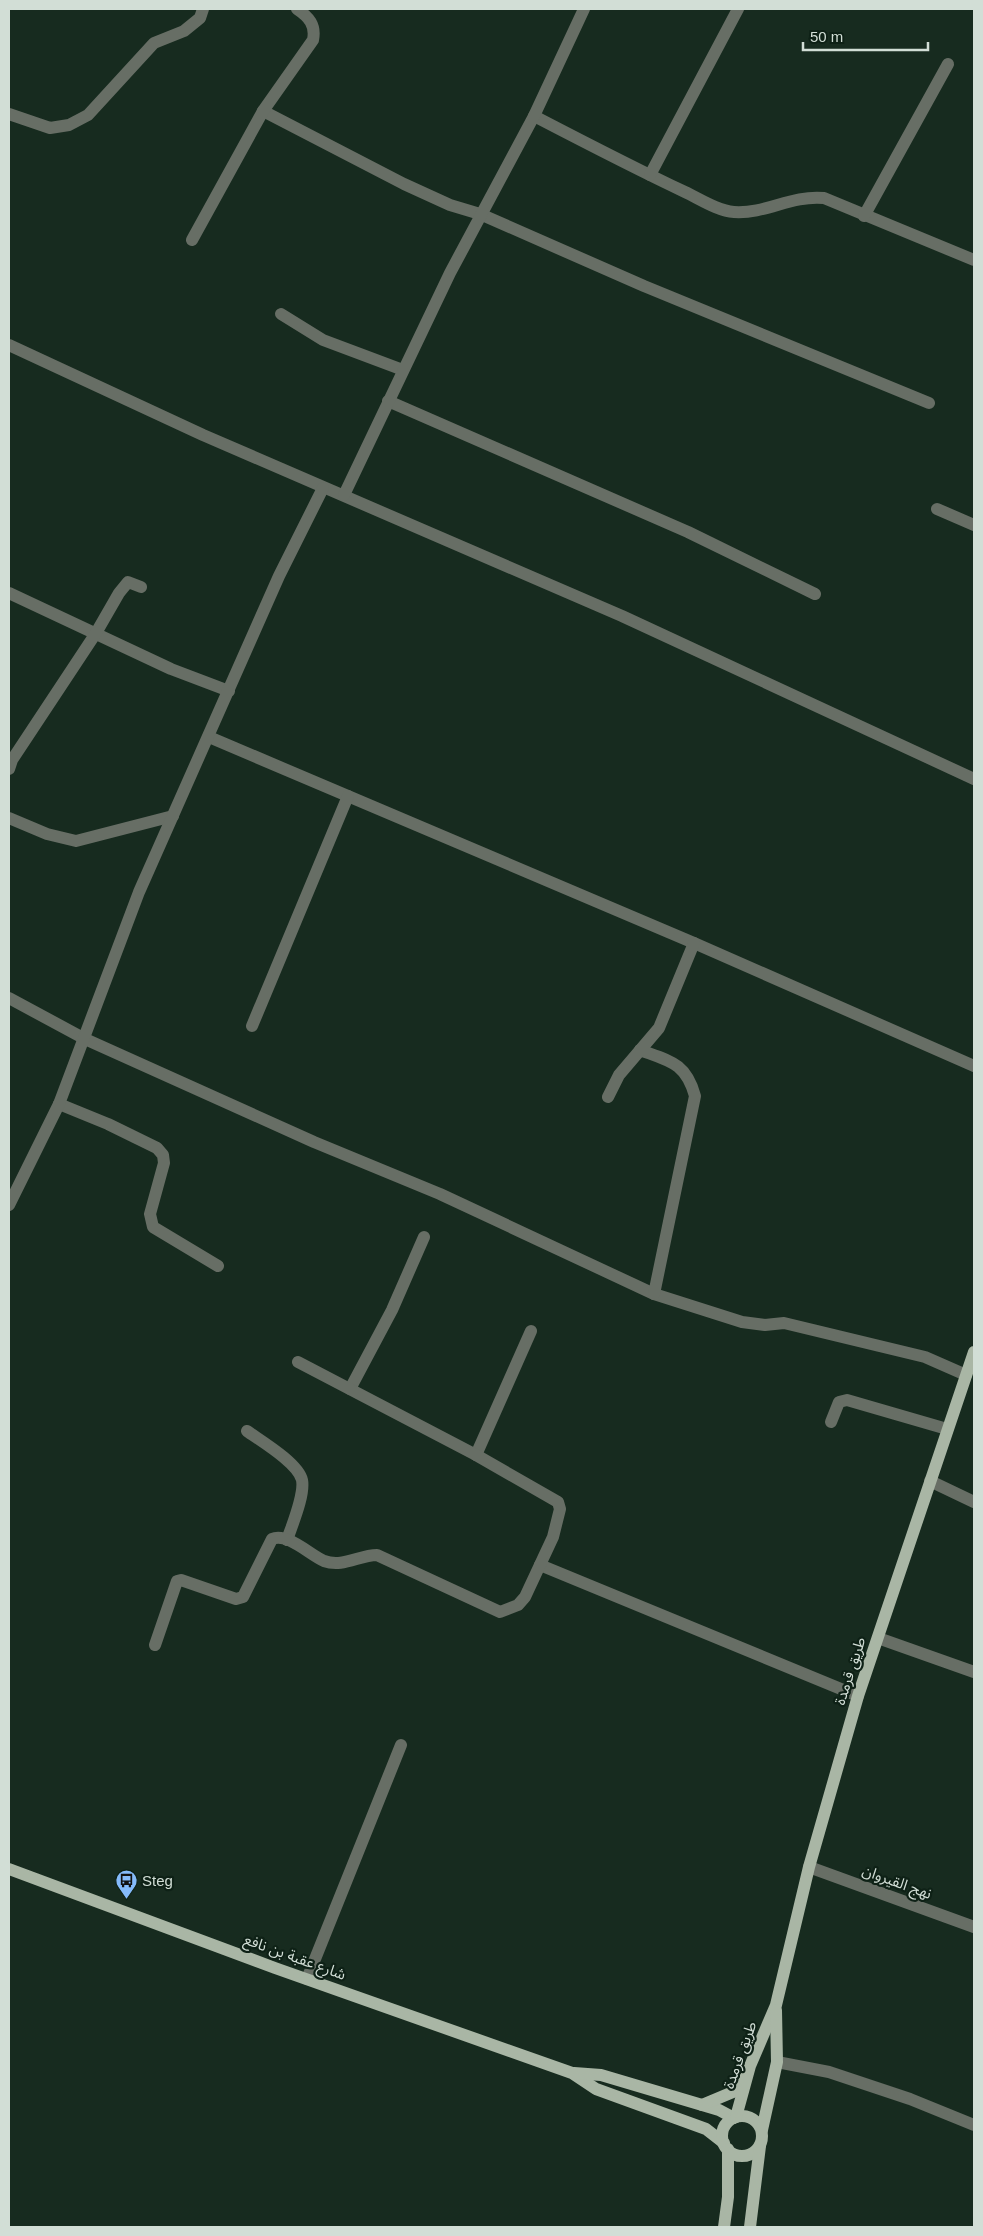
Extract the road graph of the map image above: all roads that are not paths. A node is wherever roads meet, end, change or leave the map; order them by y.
1 (204, 9) edge
2 (297, 9) edge
3 (584, 9) edge
4 (738, 9) edge
5 (948, 64) dead end
6 (263, 111) junction
7 (9, 114) edge
8 (534, 116) junction
9 (650, 175) junction
10 (480, 214) junction
11 (864, 216) junction
12 (192, 240) dead end
13 (974, 260) edge
14 (282, 314) dead end
15 (9, 345) edge
16 (403, 370) junction
17 (388, 401) junction
18 (928, 402) dead end
19 (323, 488) junction
20 (344, 495) junction
21 (937, 509) dead end
22 (974, 525) edge
23 (141, 587) dead end
24 (9, 592) edge
25 (815, 594) dead end
26 (96, 633) junction
27 (228, 691) junction
28 (209, 737) junction
29 (9, 768) edge
30 (974, 779) edge
31 (348, 796) junction
32 (173, 816) junction
33 (9, 818) edge
34 (694, 943) junction
35 (9, 998) edge
36 (252, 1026) dead end
37 (85, 1039) junction
38 (640, 1050) junction
39 (974, 1066) edge
40 (608, 1097) dead end
41 (59, 1104) junction
42 (9, 1205) edge
43 (424, 1237) dead end
44 (218, 1266) dead end
45 (654, 1294) junction
46 (531, 1331) dead end
47 (974, 1352) edge
48 (298, 1362) dead end
49 (966, 1375) junction
50 (350, 1389) junction
51 (831, 1422) dead end
52 (947, 1429) junction
53 (247, 1431) dead end
54 (476, 1455) junction
55 (930, 1481) junction
56 (974, 1502) edge
57 (287, 1540) junction
58 (540, 1565) junction
59 (878, 1638) junction
60 (155, 1645) dead end
61 (974, 1672) edge
62 (858, 1696) junction
63 (401, 1745) dead end
64 (809, 1867) junction
65 (10, 1872) edge
66 (974, 1927) edge
67 (307, 1979) junction
68 (776, 2005) junction
69 (776, 2062) junction
70 (750, 2066) junction
71 (572, 2073) junction
72 (702, 2105) junction
73 (735, 2117) junction
74 (974, 2126) edge
75 (762, 2130) junction
76 (726, 2146) junction
77 (760, 2146) junction
78 (724, 2227) edge
79 (750, 2227) edge

1 - 7 street
2 - 6 street
3 - 8 street
4 - 9 street
5 - 11 street
6 - 10 street
6 - 12 street
8 - 9 street
8 - 10 street
9 - 11 street
10 - 16 street
10 - 18 street
11 - 13 street
14 - 16 street
15 - 19 street
16 - 17 street
17 - 20 street
17 - 25 street
19 - 20 street
19 - 27 street
20 - 30 street
21 - 22 street
23 - 26 street
24 - 26 street
26 - 27 street
26 - 29 street
27 - 28 street
28 - 31 street
28 - 32 street
31 - 34 street
31 - 36 street
32 - 33 street
32 - 37 street
34 - 38 street
34 - 39 street
35 - 37 street
37 - 41 street
37 - 45 street
38 - 40 street
38 - 45 street
41 - 42 street
41 - 44 street
43 - 50 street
45 - 49 street
46 - 54 street
47 - 49 main road, طريق قرمدة
48 - 50 street
49 - 52 main road, طريق قرمدة
50 - 54 street
51 - 52 street
52 - 55 main road, طريق قرمدة
53 - 57 street
54 - 58 street
55 - 56 street
55 - 59 main road, طريق قرمدة
57 - 58 street
57 - 60 street
58 - 62 street
59 - 61 street
59 - 62 main road, طريق قرمدة
62 - 64 main road, طريق قرمدة
63 - 67 street
64 - 66 street, نهج القيروان
64 - 68 main road, طريق قرمدة
65 - 67 main road, شارع عقبة بن نافع
67 - 71 main road, شارع عقبة بن نافع
68 - 69 main road, طريق قرمدة
68 - 70 main road, طريق قرمدة
69 - 74 street
69 - 75 main road, طريق قرمدة
70 - 72 main road
70 - 73 main road, طريق قرمدة
71 - 72 main road, شارع عقبة بن نافع
71 - 76 main road, شارع عقبة بن نافع
72 - 73 main road, شارع عقبة بن نافع
73 - 75 main road
73 - 76 main road, طريق قرمدة
75 - 77 main road, طريق قرمدة
76 - 77 main road
76 - 78 main road, طريق قرمدة
77 - 79 main road, طريق قرمدة

